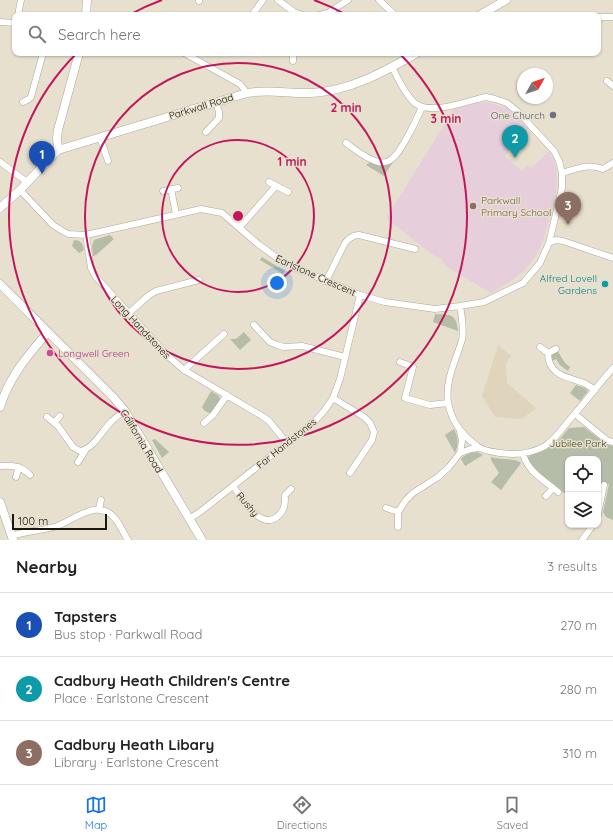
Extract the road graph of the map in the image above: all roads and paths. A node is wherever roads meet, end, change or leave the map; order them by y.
1 (21, 0) edge
2 (87, 0) edge
3 (263, 0) edge
4 (278, 0) edge
5 (335, 0) edge
6 (348, 0) edge
7 (378, 0) edge
8 (506, 0) edge
9 (338, 7) junction
10 (19, 12) edge
11 (86, 12) edge
12 (254, 12) edge
13 (292, 12) edge
14 (331, 12) edge
15 (392, 12) edge
16 (485, 12) edge
17 (613, 16) edge
18 (601, 17) edge
19 (0, 22) edge
20 (12, 23) edge
21 (41, 56) edge
22 (78, 56) edge
23 (189, 56) edge
24 (293, 56) edge
25 (412, 56) edge
26 (293, 61) dead end
27 (392, 67) junction
28 (607, 81) dead end
29 (613, 86) edge
30 (247, 93) junction
31 (23, 102) dead end
32 (216, 102) junction
33 (422, 107) junction
34 (206, 132) dead end
35 (100, 137) junction
36 (346, 143) dead end
37 (58, 150) junction
38 (108, 161) dead end
39 (0, 162) edge
40 (613, 163) edge
41 (562, 173) junction
42 (28, 182) junction
43 (269, 182) dead end
44 (276, 186) junction
45 (178, 188) dead end
46 (170, 189) junction
47 (20, 190) junction
48 (163, 191) dead end
49 (288, 192) dead end
50 (2, 206) edge
51 (176, 214) junction
52 (240, 227) junction
53 (86, 235) junction
54 (406, 239) dead end
55 (549, 244) junction
56 (404, 247) junction
57 (415, 249) dead end
58 (613, 258) edge
59 (199, 280) dead end
60 (326, 281) junction
61 (0, 284) edge
62 (360, 295) junction
63 (460, 306) junction
64 (129, 314) junction
65 (254, 325) dead end
66 (48, 332) junction
67 (224, 334) dead end
68 (540, 347) dead end
69 (556, 349) dead end
70 (548, 353) junction
71 (345, 357) junction
72 (400, 362) dead end
73 (613, 368) edge
74 (184, 370) junction
75 (595, 390) junction
76 (2, 391) edge
77 (227, 395) junction
78 (333, 398) junction
79 (448, 403) junction
80 (0, 407) edge
81 (125, 411) junction
82 (575, 414) junction
83 (60, 416) dead end
84 (47, 417) dead end
85 (54, 423) junction
86 (204, 423) dead end
87 (460, 431) junction
88 (613, 442) edge
89 (287, 444) junction
90 (480, 448) junction
91 (85, 451) junction
92 (460, 453) junction
93 (523, 454) junction
94 (78, 462) dead end
95 (0, 466) edge
96 (19, 467) junction
97 (350, 472) dead end
98 (30, 475) dead end
99 (16, 477) dead end
100 (604, 485) dead end
101 (233, 486) junction
102 (291, 489) dead end
103 (601, 492) edge
104 (546, 496) dead end
105 (101, 500) dead end
106 (0, 502) edge
107 (386, 508) dead end
108 (99, 509) junction
109 (398, 512) junction
110 (189, 519) junction
111 (398, 527) dead end
112 (591, 528) edge
113 (12, 538) edge
114 (128, 540) edge
115 (202, 540) edge
116 (582, 540) edge

1 - 10 street
2 - 11 street
3 - 12 street
4 - 13 street
5 - 9 street
6 - 9 street
7 - 15 street
8 - 16 street
9 - 14 street
17 - 18 street
19 - 20 street
21 - 31 street
22 - 37 street
23 - 30 street
24 - 26 street
25 - 27 street, Parkwall Road
27 - 30 street, Parkwall Road
27 - 33 street
28 - 29 street
30 - 32 street, Parkwall Road
32 - 34 street
32 - 35 street, Parkwall Road
33 - 36 street
33 - 41 street, Earlstone Crescent
35 - 37 street, Parkwall Road
35 - 38 street
37 - 42 street, Parkwall Road
39 - 42 street
40 - 41 street
41 - 55 street, Earlstone Crescent
42 - 47 street, Parkwall Road
43 - 44 street
44 - 49 street
44 - 52 street
45 - 46 street
46 - 48 street
46 - 51 street
47 - 50 street, Parkwall Road
47 - 53 street, Earlstone Crescent
51 - 52 street, Earlstone Crescent
51 - 53 street, Earlstone Crescent
52 - 60 street, Earlstone Crescent
53 - 64 street, Long Handstones
54 - 56 street
55 - 58 street
55 - 63 street, Earlstone Crescent
56 - 57 street
56 - 60 street
59 - 64 street
60 - 62 street, Earlstone Crescent
61 - 66 street, California Road
62 - 63 street, Earlstone Crescent
62 - 71 street, Far Handstones
63 - 79 street
64 - 74 street, Long Handstones
65 - 71 street
66 - 76 street
66 - 81 street, California Road
67 - 74 street
68 - 70 street
69 - 70 street
70 - 75 street
71 - 78 street, Far Handstones
72 - 79 street
73 - 75 street
74 - 77 street, Long Handstones
75 - 82 street
76 - 80 street
77 - 86 street
77 - 89 street, Long Handstones
78 - 89 street, Far Handstones
78 - 97 street
79 - 87 street
81 - 91 street
81 - 110 street, California Road
82 - 88 street
82 - 93 street
83 - 85 street
84 - 85 street
85 - 91 street
87 - 90 street
87 - 92 street
89 - 101 street, Far Handstones
90 - 92 street
90 - 93 street
91 - 94 street
92 - 109 street
93 - 104 street
95 - 96 street
96 - 98 street
96 - 99 street
100 - 103 street
101 - 102 street, Rushy
101 - 110 street, Far Handstones
105 - 108 street
106 - 113 street
107 - 109 street
108 - 113 street
108 - 114 street
109 - 111 street
110 - 115 street, California Road
112 - 116 street

